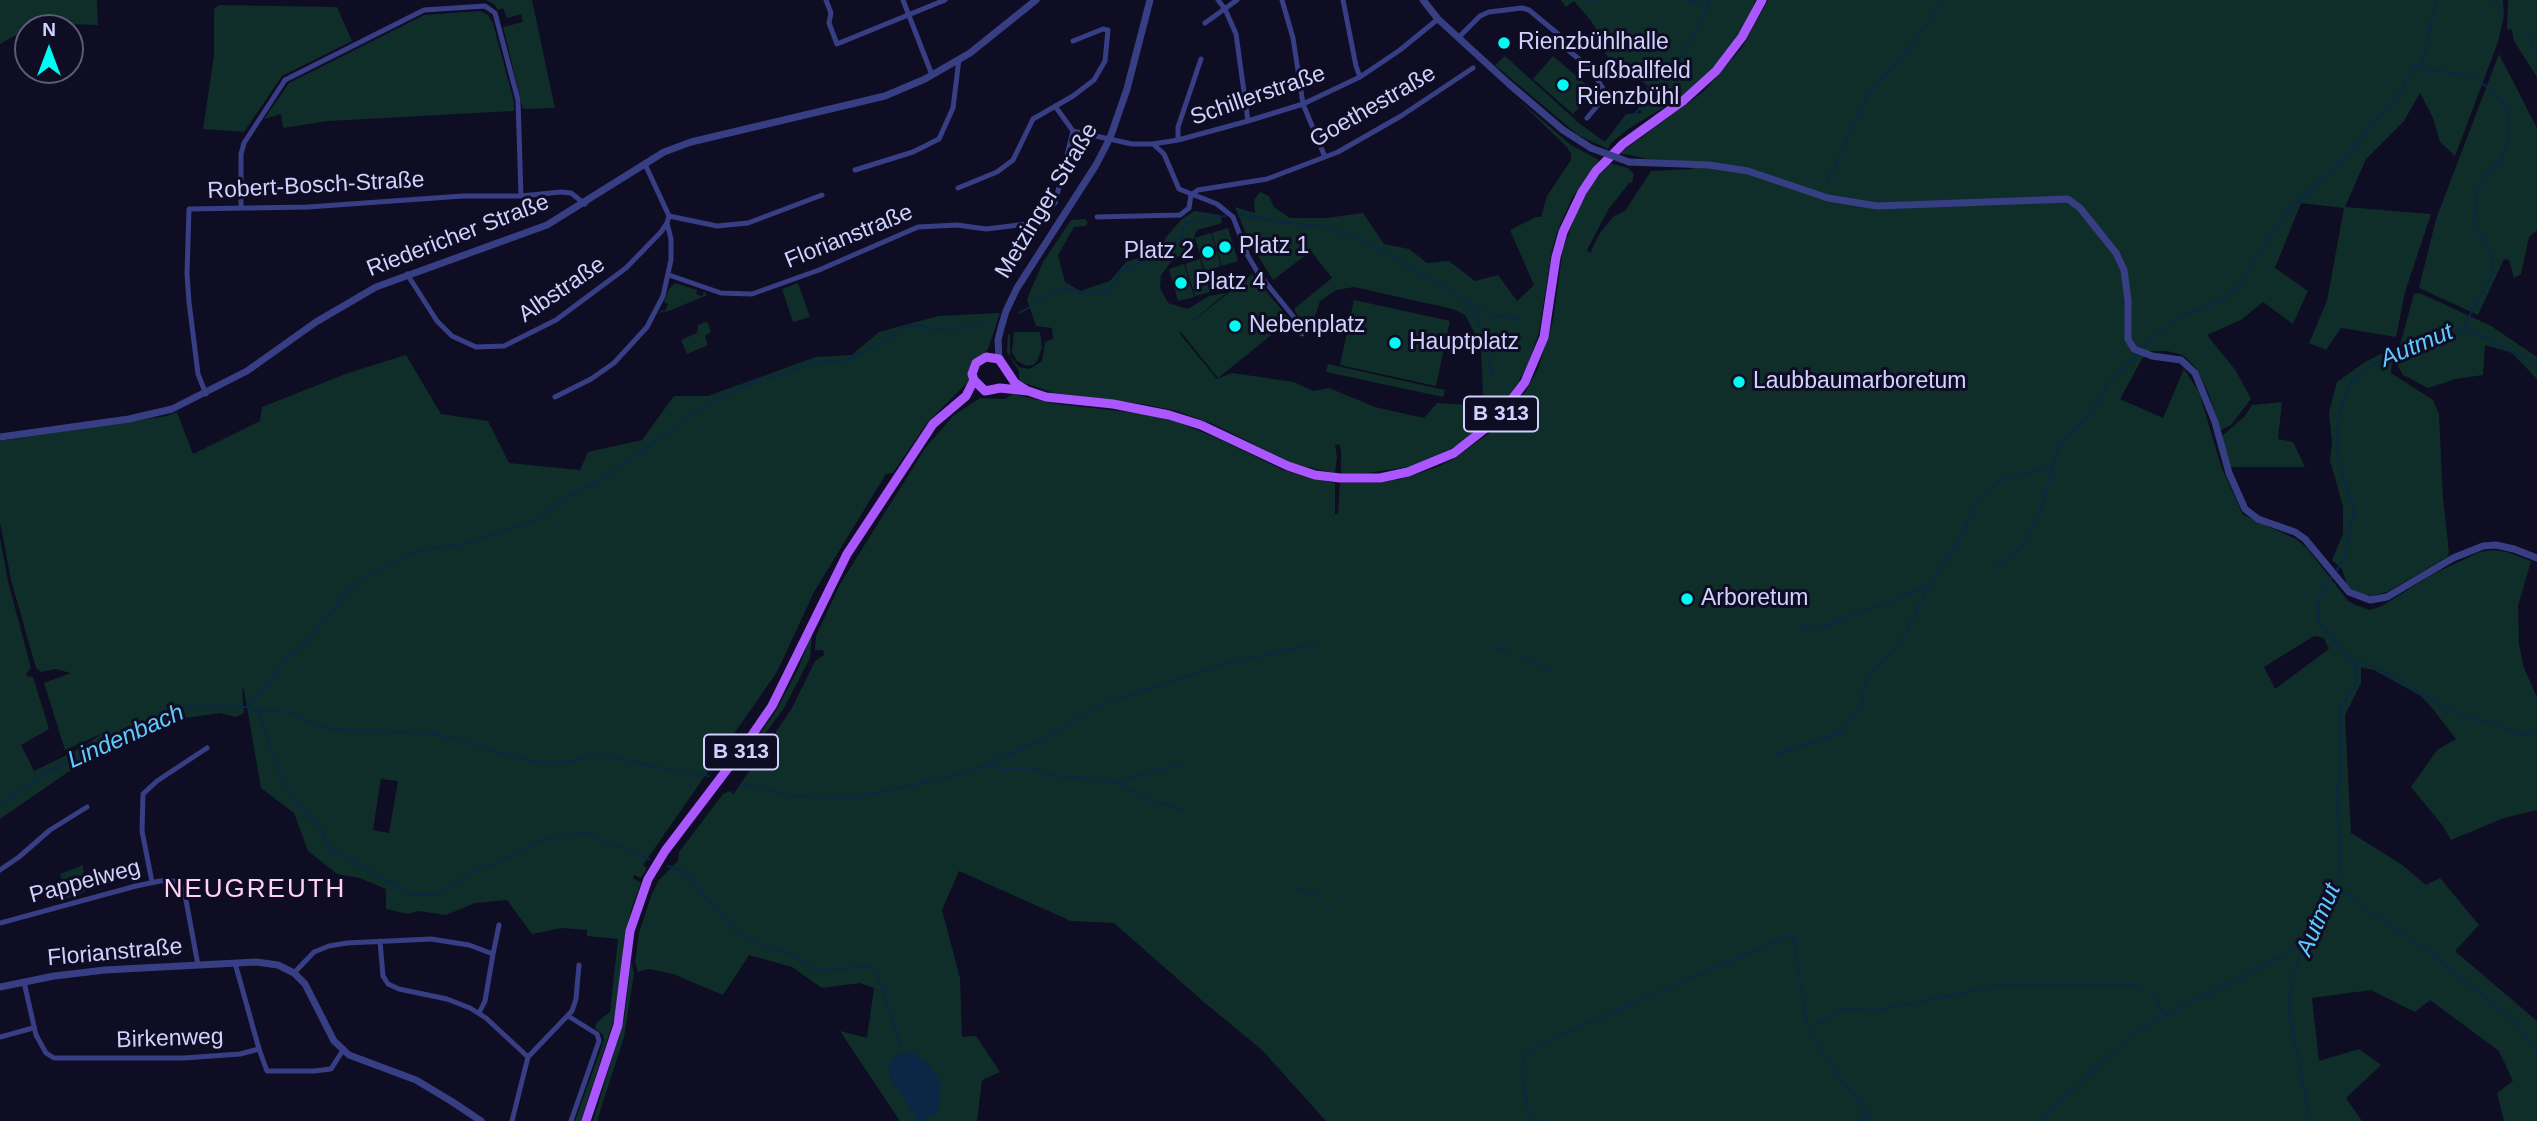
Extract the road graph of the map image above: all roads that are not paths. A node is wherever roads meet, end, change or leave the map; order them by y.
1 (826, 0) edge
2 (903, 0) edge
3 (945, 0) edge
4 (1037, 0) edge
5 (1150, 0) edge
6 (1218, 0) edge
7 (1237, 0) edge
8 (1282, 0) edge
9 (1343, 0) edge
10 (1423, 0) edge
11 (1762, 0) edge
12 (1225, 9) junction
13 (908, 14) junction
14 (1438, 19) junction
15 (1205, 23) dead end
16 (1458, 38) junction
17 (1073, 41) dead end
18 (1201, 59) dead end
19 (959, 60) junction
20 (1473, 68) dead end
21 (932, 75) junction
22 (1360, 77) junction
23 (1303, 104) junction
24 (1055, 106) junction
25 (1587, 118) dead end
26 (1248, 121) junction
27 (1073, 131) junction
28 (1110, 138) junction
29 (1178, 140) junction
30 (1153, 144) junction
31 (1325, 158) junction
32 (645, 164) junction
33 (855, 170) dead end
34 (958, 188) dead end
35 (822, 195) dead end
36 (1191, 195) junction
37 (521, 196) junction
38 (584, 204) junction
39 (241, 207) junction
40 (669, 216) junction
41 (1097, 217) dead end
42 (667, 223) junction
43 (407, 274) junction
44 (669, 275) junction
45 (1302, 334) dead end
46 (998, 340) junction
47 (986, 357) junction
48 (999, 359) junction
49 (1007, 374) junction
50 (974, 380) junction
51 (1000, 388) junction
52 (981, 389) junction
53 (1028, 391) junction
54 (206, 394) junction
55 (967, 396) junction
56 (555, 397) dead end
57 (0, 437) edge
58 (2537, 558) edge
59 (207, 748) dead end
60 (87, 807) dead end
61 (0, 870) edge
62 (152, 882) junction
63 (0, 923) edge
64 (499, 925) dead end
65 (380, 941) junction
66 (492, 954) junction
67 (235, 963) junction
68 (198, 965) junction
69 (579, 965) dead end
70 (294, 973) junction
71 (24, 982) junction
72 (0, 987) edge
73 (479, 1013) junction
74 (568, 1016) junction
75 (33, 1028) junction
76 (0, 1037) edge
77 (259, 1049) junction
78 (343, 1050) junction
79 (528, 1057) junction
80 (481, 1121) edge
81 (512, 1121) edge
82 (572, 1121) edge
83 (586, 1121) edge

1 - 13 street
2 - 13 street
3 - 13 street
4 - 19 street, Riedericher Straße
5 - 28 street, Metzinger Straße
6 - 12 street
7 - 12 street
8 - 23 street
9 - 22 street
10 - 14 street
11 - 53 main road, B 313
12 - 15 street
12 - 26 street
13 - 21 street
14 - 16 street
14 - 22 street, Schillerstraße
16 - 25 street
16 - 58 street, bridge
17 - 24 street
18 - 29 street
19 - 21 street, Riedericher Straße
19 - 33 street
20 - 31 street, Goethestraße
21 - 32 street, Riedericher Straße
22 - 23 street, Schillerstraße
23 - 26 street, Schillerstraße
23 - 31 street
24 - 27 street
24 - 34 street
26 - 29 street, Schillerstraße
27 - 28 street
27 - 44 street, Florianstraße
28 - 30 street, Schillerstraße
28 - 46 street, Metzinger Straße
29 - 30 street, Schillerstraße
30 - 36 street
31 - 36 street, Goethestraße
32 - 38 street, Riedericher Straße
32 - 40 street
35 - 40 street
36 - 41 street
36 - 45 street
37 - 38 street, Robert-Bosch-Straße
37 - 39 street, Robert-Bosch-Straße
37 - 39 street
38 - 43 street, Riedericher Straße
39 - 54 street, Robert-Bosch-Straße
40 - 42 street
42 - 43 street, Albstraße
42 - 44 street
43 - 54 street, Riedericher Straße
44 - 56 street
46 - 47 street, Metzinger Straße
46 - 48 street, Metzinger Straße
47 - 48 main road
47 - 50 main road
48 - 49 main road
49 - 51 main road
49 - 53 main road, B 313
50 - 52 main road
50 - 55 main road, B 313
51 - 52 main road
51 - 53 main road, B 313
52 - 55 main road, B 313
54 - 57 street, Riedericher Straße
55 - 83 main road, B 313
59 - 62 street
60 - 61 street
62 - 63 street, Pappelweg
62 - 68 street, Pappelweg
64 - 66 street
65 - 66 street
65 - 70 street
65 - 73 street
66 - 73 street
67 - 68 street, Florianstraße
67 - 70 street, Florianstraße
67 - 77 street
68 - 71 street, Florianstraße
69 - 74 street
70 - 78 street
71 - 72 street, Florianstraße
71 - 75 street, Birkenweg
73 - 79 street
74 - 79 street
74 - 82 street
75 - 76 street
75 - 77 street, Birkenweg
77 - 78 street
78 - 80 street
79 - 81 street

